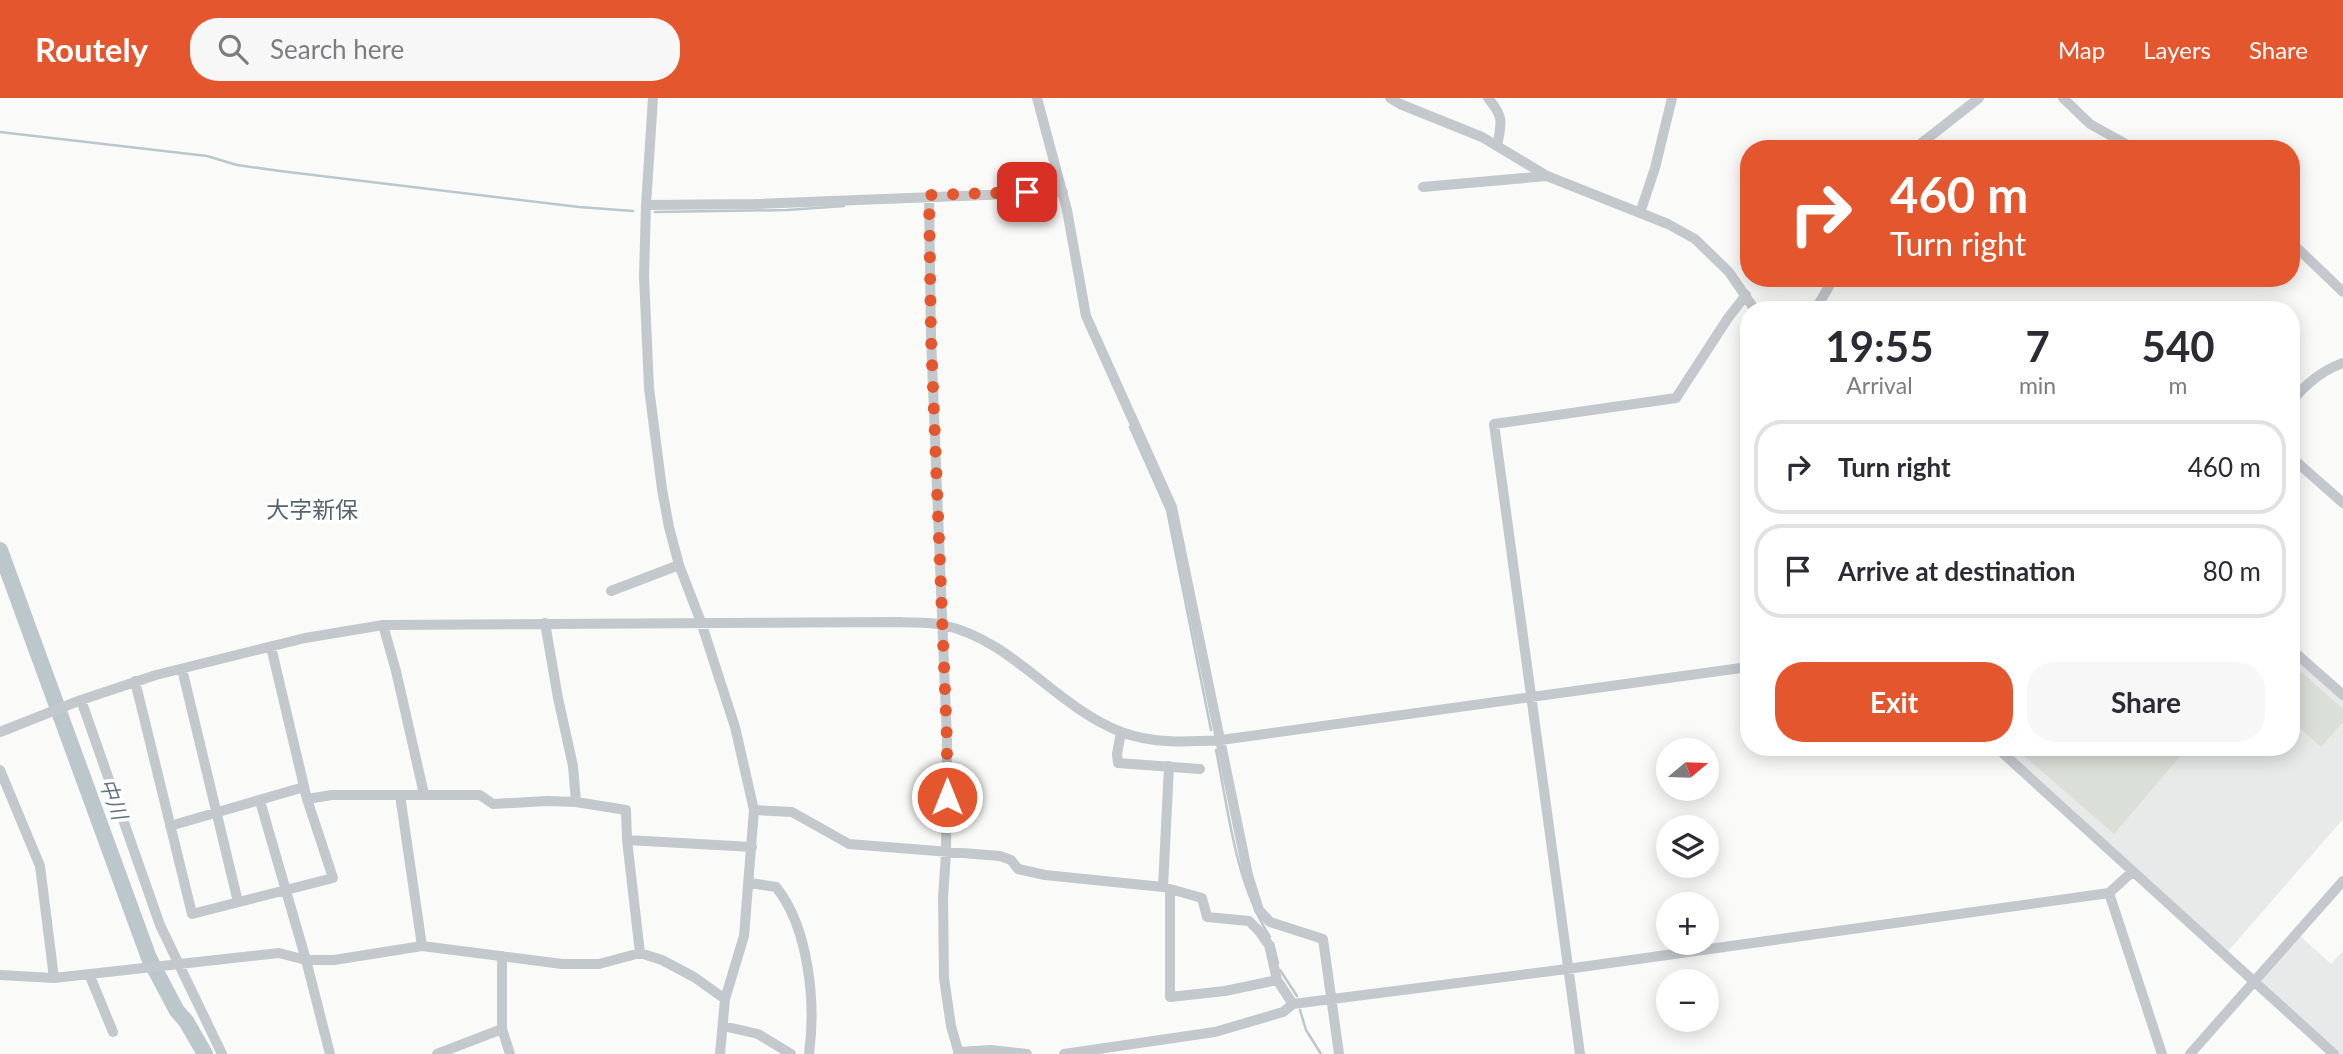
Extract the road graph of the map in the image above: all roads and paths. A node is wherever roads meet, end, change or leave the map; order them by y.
1 (653, 98) edge
2 (1037, 98) edge
3 (1390, 98) edge
4 (1488, 98) edge
5 (1672, 98) edge
6 (1979, 98) edge
7 (2063, 98) edge
8 (1925, 140) edge
9 (2119, 140) edge
10 (1497, 146) junction
11 (1547, 176) junction
12 (1423, 187) dead end
13 (1063, 192) junction
14 (929, 195) junction
15 (646, 205) junction
16 (1640, 213) junction
17 (2300, 251) edge
18 (2343, 292) edge
19 (1746, 295) junction
20 (1741, 301) edge
21 (1750, 301) edge
22 (1740, 303) edge
23 (2343, 363) edge
24 (2300, 392) edge
25 (2300, 465) edge
26 (2343, 503) edge
27 (679, 565) junction
28 (611, 591) dead end
29 (545, 622) junction
30 (701, 622) junction
31 (383, 625) junction
32 (943, 625) junction
33 (271, 647) junction
34 (2300, 657) edge
35 (1740, 668) edge
36 (182, 669) junction
37 (135, 681) junction
38 (2343, 695) edge
39 (1530, 697) junction
40 (81, 700) junction
41 (0, 732) edge
42 (1121, 732) junction
43 (1221, 740) junction
44 (2006, 756) edge
45 (1169, 766) junction
46 (1200, 769) dead end
47 (0, 770) edge
48 (304, 787) junction
49 (424, 794) junction
50 (400, 795) junction
51 (307, 799) junction
52 (260, 801) junction
53 (576, 802) junction
54 (754, 810) junction
55 (216, 813) junction
56 (170, 826) junction
57 (627, 840) junction
58 (752, 847) junction
59 (946, 853) junction
60 (2132, 872) junction
61 (2343, 881) edge
62 (750, 883) junction
63 (1166, 888) junction
64 (287, 889) junction
65 (2109, 893) junction
66 (238, 902) junction
67 (422, 946) junction
68 (640, 953) junction
69 (502, 957) junction
70 (306, 960) junction
71 (177, 965) junction
72 (1567, 969) junction
73 (89, 974) junction
74 (0, 975) edge
75 (54, 978) junction
76 (1277, 980) junction
77 (2252, 982) junction
78 (725, 999) junction
79 (1331, 999) junction
80 (1293, 1004) junction
81 (723, 1026) junction
82 (502, 1029) junction
83 (113, 1032) dead end
84 (958, 1053) edge
85 (222, 1054) edge
86 (330, 1054) edge
87 (437, 1054) edge
88 (510, 1054) edge
89 (720, 1054) edge
90 (791, 1054) edge
91 (809, 1054) edge
92 (1027, 1054) edge
93 (1064, 1054) edge
94 (1339, 1054) edge
95 (1580, 1054) edge
96 (2162, 1054) edge
97 (2190, 1054) edge
98 (2334, 1054) edge

1 - 15 street
2 - 13 street
3 - 10 street
4 - 10 street
5 - 16 street
6 - 8 street
7 - 9 street
10 - 11 street
11 - 12 street
11 - 16 street
13 - 14 street
13 - 43 street
14 - 15 street
14 - 32 street
15 - 27 street
16 - 19 street
17 - 18 street
19 - 20 street
19 - 21 street
22 - 39 street
23 - 24 street
25 - 26 street
27 - 28 street
27 - 30 street
29 - 30 street
29 - 31 street
29 - 53 street
30 - 32 street
30 - 54 street
31 - 33 street
31 - 49 street
32 - 42 street
32 - 59 street
33 - 36 street
33 - 48 street
34 - 38 street
35 - 39 street
36 - 37 street
36 - 55 street
37 - 40 street
37 - 56 street
39 - 43 street
39 - 72 street
40 - 41 street
40 - 71 street
42 - 43 street
42 - 45 street
43 - 79 street
44 - 60 street
45 - 46 street
45 - 63 street
47 - 75 street
48 - 51 street
48 - 52 street
49 - 50 street
49 - 53 street
50 - 51 street
50 - 67 street
51 - 64 street
52 - 55 street
52 - 64 street
53 - 57 street
54 - 58 street
54 - 59 street
55 - 56 street
55 - 66 street
56 - 66 street
57 - 58 street
57 - 68 street
58 - 62 street
59 - 63 street
59 - 84 street
60 - 65 street
60 - 77 street
61 - 77 street
62 - 78 street
62 - 91 street
63 - 76 street
63 - 76 street
64 - 66 street
64 - 70 street
65 - 72 street
65 - 96 street
67 - 69 street
67 - 70 street
68 - 69 street
68 - 78 street
69 - 82 street
70 - 71 street
70 - 86 street
71 - 73 street
71 - 85 street
72 - 79 street
72 - 95 street
73 - 75 street
73 - 83 street
74 - 75 street
76 - 80 street
77 - 97 street
77 - 98 street
78 - 81 street
79 - 80 street
79 - 94 street
80 - 93 street
81 - 89 street
81 - 90 street
82 - 87 street
82 - 88 street
84 - 92 street

